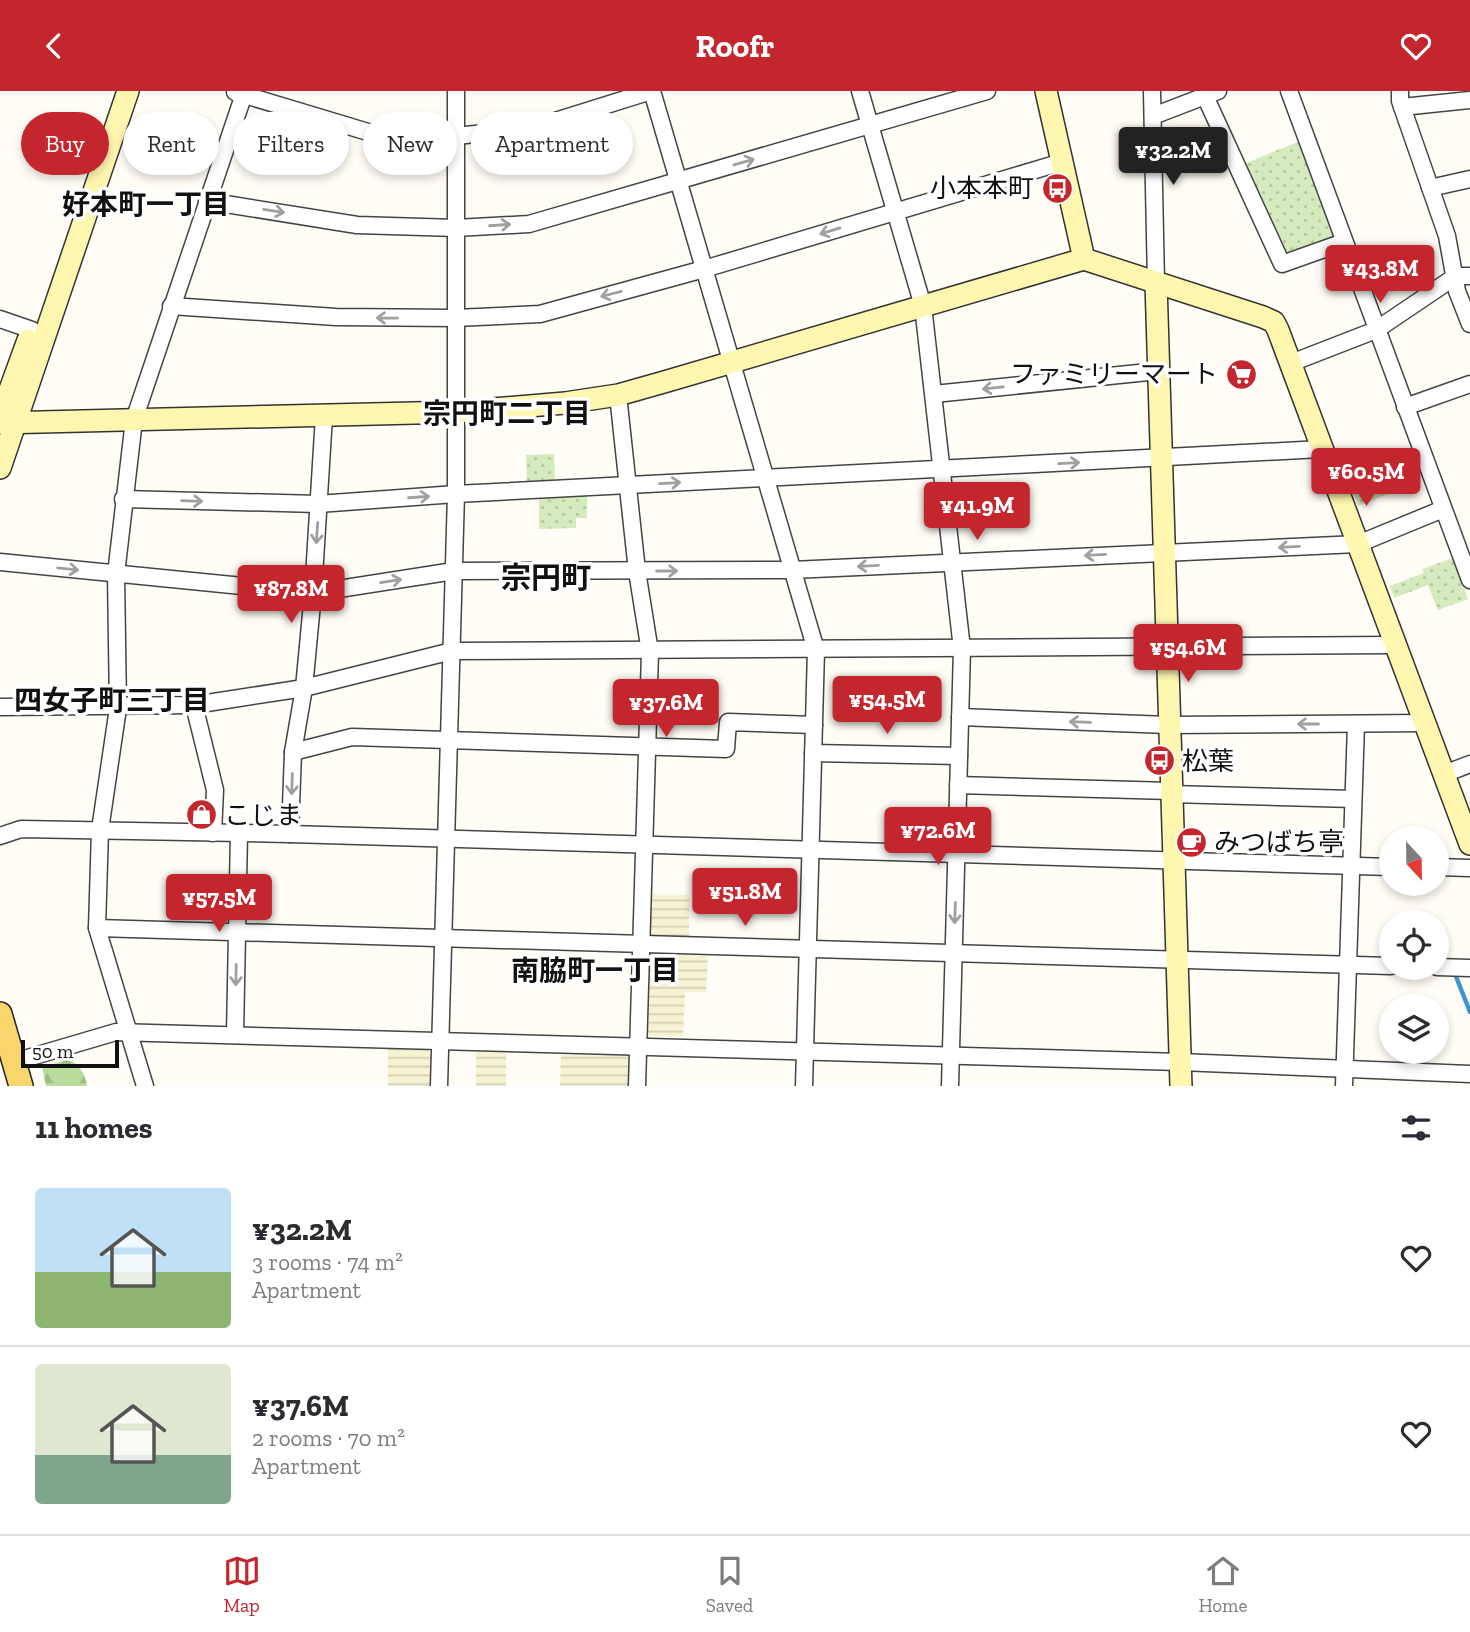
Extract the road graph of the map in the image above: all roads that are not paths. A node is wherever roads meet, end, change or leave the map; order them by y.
1 (114, 91) edge
2 (128, 91) edge
3 (456, 91) edge
4 (652, 91) edge
5 (860, 91) edge
6 (987, 91) edge
7 (1046, 91) edge
8 (1152, 91) edge
9 (1289, 91) edge
10 (241, 92) edge
11 (1211, 94) edge
12 (1401, 99) edge
13 (1470, 100) edge
14 (456, 112) edge
15 (1153, 116) junction
16 (871, 126) junction
17 (363, 130) edge
18 (457, 136) edge
19 (1062, 162) junction
20 (456, 175) edge
21 (1470, 179) edge
22 (678, 181) junction
23 (1430, 188) junction
24 (207, 201) junction
25 (895, 211) junction
26 (456, 228) junction
27 (1344, 242) junction
28 (1084, 259) junction
29 (704, 269) junction
30 (1463, 276) edge
31 (1156, 283) junction
32 (171, 306) junction
33 (923, 306) junction
34 (456, 318) junction
35 (0, 319) edge
36 (1470, 324) edge
37 (32, 330) junction
38 (1376, 330) junction
39 (731, 363) junction
40 (1291, 363) junction
41 (1158, 371) junction
42 (1470, 384) edge
43 (934, 394) junction
44 (618, 395) junction
45 (1405, 407) junction
46 (456, 412) junction
47 (324, 416) junction
48 (134, 420) junction
49 (5, 421) edge
50 (1321, 449) junction
51 (1160, 458) junction
52 (0, 468) edge
53 (941, 470) junction
54 (765, 478) junction
55 (627, 486) junction
56 (456, 494) junction
57 (124, 499) junction
58 (318, 504) junction
59 (1443, 509) junction
60 (1463, 539) edge
61 (1358, 544) junction
62 (1163, 552) junction
63 (0, 562) edge
64 (953, 562) junction
65 (792, 570) junction
66 (454, 571) junction
67 (637, 571) junction
68 (116, 574) junction
69 (1470, 580) edge
70 (313, 593) junction
71 (1396, 645) junction
72 (1166, 647) junction
73 (962, 649) junction
74 (816, 650) junction
75 (452, 651) junction
76 (650, 652) junction
77 (304, 688) junction
78 (194, 705) junction
79 (0, 707) edge
80 (118, 708) junction
81 (960, 717) junction
82 (1425, 723) junction
83 (1356, 724) junction
84 (814, 725) junction
85 (1168, 725) junction
86 (450, 741) junction
87 (647, 746) junction
88 (293, 751) junction
89 (813, 753) junction
90 (959, 756) junction
91 (1470, 764) edge
92 (1444, 774) junction
93 (958, 785) junction
94 (1171, 792) junction
95 (1353, 799) junction
96 (100, 831) junction
97 (213, 833) junction
98 (239, 833) junction
99 (290, 834) junction
100 (0, 836) edge
101 (446, 839) junction
102 (1470, 843) edge
103 (645, 845) junction
104 (810, 851) junction
105 (956, 854) junction
106 (1174, 861) junction
107 (1351, 866) junction
108 (1379, 867) edge
109 (1449, 867) edge
110 (1470, 867) edge
111 (97, 928) junction
112 (237, 932) junction
113 (444, 937) junction
114 (642, 944) junction
115 (808, 948) junction
116 (954, 953) junction
117 (1178, 959) junction
118 (1348, 964) junction
119 (1379, 965) edge
120 (1449, 967) edge
121 (1470, 968) edge
122 (0, 1014) edge
123 (129, 1033) junction
124 (235, 1035) junction
125 (440, 1041) junction
126 (639, 1046) junction
127 (805, 1051) junction
128 (951, 1056) junction
129 (14, 1062) junction
130 (1180, 1062) junction
131 (1345, 1069) junction
132 (1470, 1073) edge
133 (21, 1086) edge
134 (145, 1086) edge
135 (439, 1086) edge
136 (637, 1086) edge
137 (804, 1086) edge
138 (950, 1086) edge
139 (1181, 1086) edge
140 (1344, 1086) edge

1 - 37 street
2 - 49 street
3 - 14 street
4 - 18 street
4 - 22 street
5 - 16 street
6 - 16 street
7 - 19 street
8 - 15 street
9 - 27 street
10 - 17 street
10 - 24 street
11 - 15 street
11 - 27 street
12 - 13 street
12 - 23 street
15 - 31 street
22 -> 16 street
16 - 25 street
19 - 25 street
19 - 28 street
20 - 26 street
21 - 23 street
26 -> 22 street
22 - 29 street
23 - 30 street
24 -> 26 street
24 - 32 street
25 -> 29 street
25 - 33 street
26 - 34 street
27 - 38 street
28 - 31 street
28 - 33 street
29 -> 34 street
29 - 39 street
30 - 36 street
30 - 38 street
31 - 40 street
31 - 41 street
34 -> 32 street
32 - 48 street
33 - 39 street
33 - 43 street
34 - 46 street
35 - 37 street
37 - 49 street
38 - 40 street
38 - 45 street
39 - 44 street
39 - 54 street
40 - 50 street
41 -> 43 street
41 - 51 street
42 - 45 street
43 - 53 street
44 - 46 street
44 - 55 street
45 - 59 street
46 - 47 street
46 - 56 street
47 - 48 street
47 - 58 street
48 - 49 street
48 - 57 street
49 - 52 street
50 - 51 street
50 - 61 street
53 -> 51 street
51 - 62 street
53 - 54 street
53 - 64 street
55 -> 54 street
54 - 65 street
55 - 56 street
55 - 67 street
58 -> 56 street
56 - 66 street
57 -> 58 street
57 - 68 street
58 -> 70 street
59 - 60 street
59 - 61 street
60 - 69 street
61 -> 62 street
61 - 71 street
62 -> 64 street
62 - 72 street
63 -> 68 street
64 -> 65 street
64 - 73 street
67 -> 65 street
65 - 74 street
66 - 67 street
70 -> 66 street
66 - 75 street
67 - 76 street
68 - 70 street
68 - 80 street
70 - 77 street
71 - 72 street
71 - 82 street
72 - 73 street
72 - 85 street
73 - 74 street
73 - 81 street
74 - 76 street
74 - 84 street
75 - 76 street
75 - 77 street
75 - 86 street
76 - 87 street
77 - 78 street
77 - 88 street
78 - 80 street
78 - 97 street
79 - 80 street
80 - 96 street
85 -> 81 street
81 - 90 street
82 - 83 street
82 - 92 street
83 -> 85 street
83 - 95 street
84 - 87 street
84 - 89 street
85 - 94 street
86 - 87 street
86 - 88 street
86 - 101 street
87 - 103 street
88 -> 99 street
89 - 90 street
89 - 104 street
90 - 93 street
91 - 92 street
92 - 102 street
93 - 94 street
93 - 105 street
94 - 95 street
94 - 106 street
95 - 107 street
96 - 97 street
96 - 100 street
96 - 111 street
97 - 98 street
98 - 99 street
98 - 112 street
99 - 101 street
101 - 103 street
101 - 113 street
103 - 104 street
103 - 114 street
104 - 105 street
104 - 115 street
105 - 106 street
105 -> 116 street
106 - 107 street
106 - 117 street
107 - 108 street
107 - 118 street
109 - 110 street
111 - 112 street
111 - 123 street
112 - 113 street
112 -> 124 street
113 - 114 street
113 - 125 street
114 - 115 street
114 - 126 street
115 - 116 street
115 - 127 street
116 - 117 street
116 - 128 street
117 - 118 street
117 - 130 street
118 - 119 street
118 - 131 street
120 - 121 street
122 - 129 main road
123 - 124 street
123 - 129 street
123 - 134 street
124 - 125 street
125 - 126 street
125 - 135 street
126 - 127 street
126 - 136 street
127 - 128 street
127 - 137 street
128 - 130 street
128 - 138 street
129 - 133 main road
130 - 131 street
130 - 139 street
131 - 132 street
131 - 140 street

